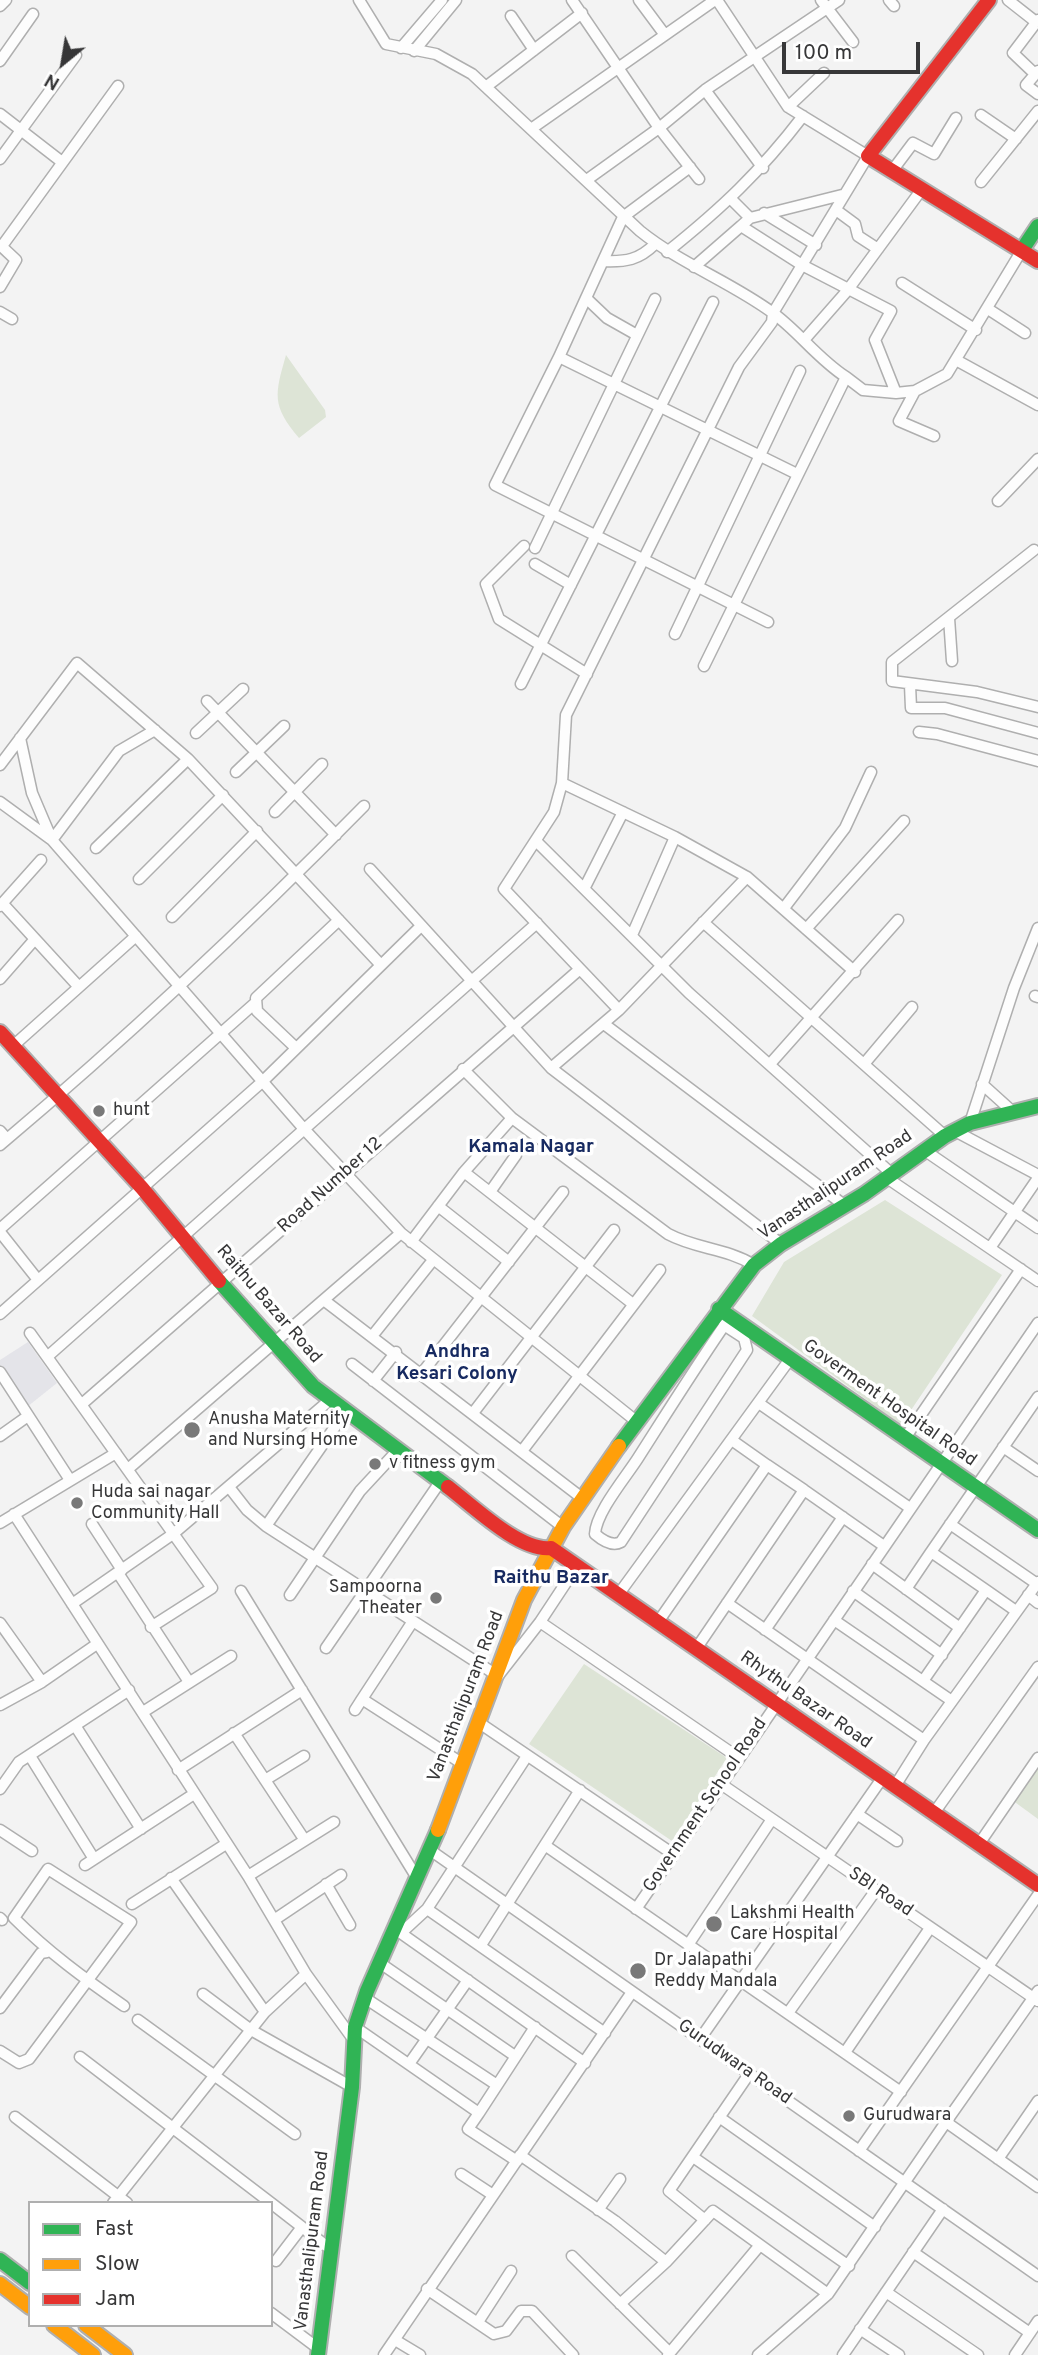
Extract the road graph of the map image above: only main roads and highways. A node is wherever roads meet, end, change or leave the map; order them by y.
1 (989, 0) edge
2 (1038, 226) edge
3 (1022, 250) junction
4 (1038, 261) edge
5 (0, 1032) edge
6 (1038, 1106) edge
7 (724, 1317) junction
8 (1038, 1530) edge
9 (551, 1548) junction
10 (1038, 1885) edge
11 (0, 2260) edge
12 (28, 2281) edge
13 (0, 2284) edge
14 (28, 2305) edge
15 (57, 2327) edge
16 (89, 2327) edge
17 (319, 2352) edge
18 (93, 2355) edge
19 (125, 2355) edge

1 - 3 main road
2 - 3 main road
3 - 4 main road
5 - 9 main road, Raithu Bazar Road
6 - 7 main road, Vanasthalipuram Road
7 - 8 main road, Goverment Hospital Road
7 - 9 main road, Vanasthalipuram Road
9 - 10 main road, Rhythu Bazar Road
9 - 17 main road, Vanasthalipuram Road
11 - 12 main road
13 - 14 main road
15 - 18 main road
16 - 19 main road

